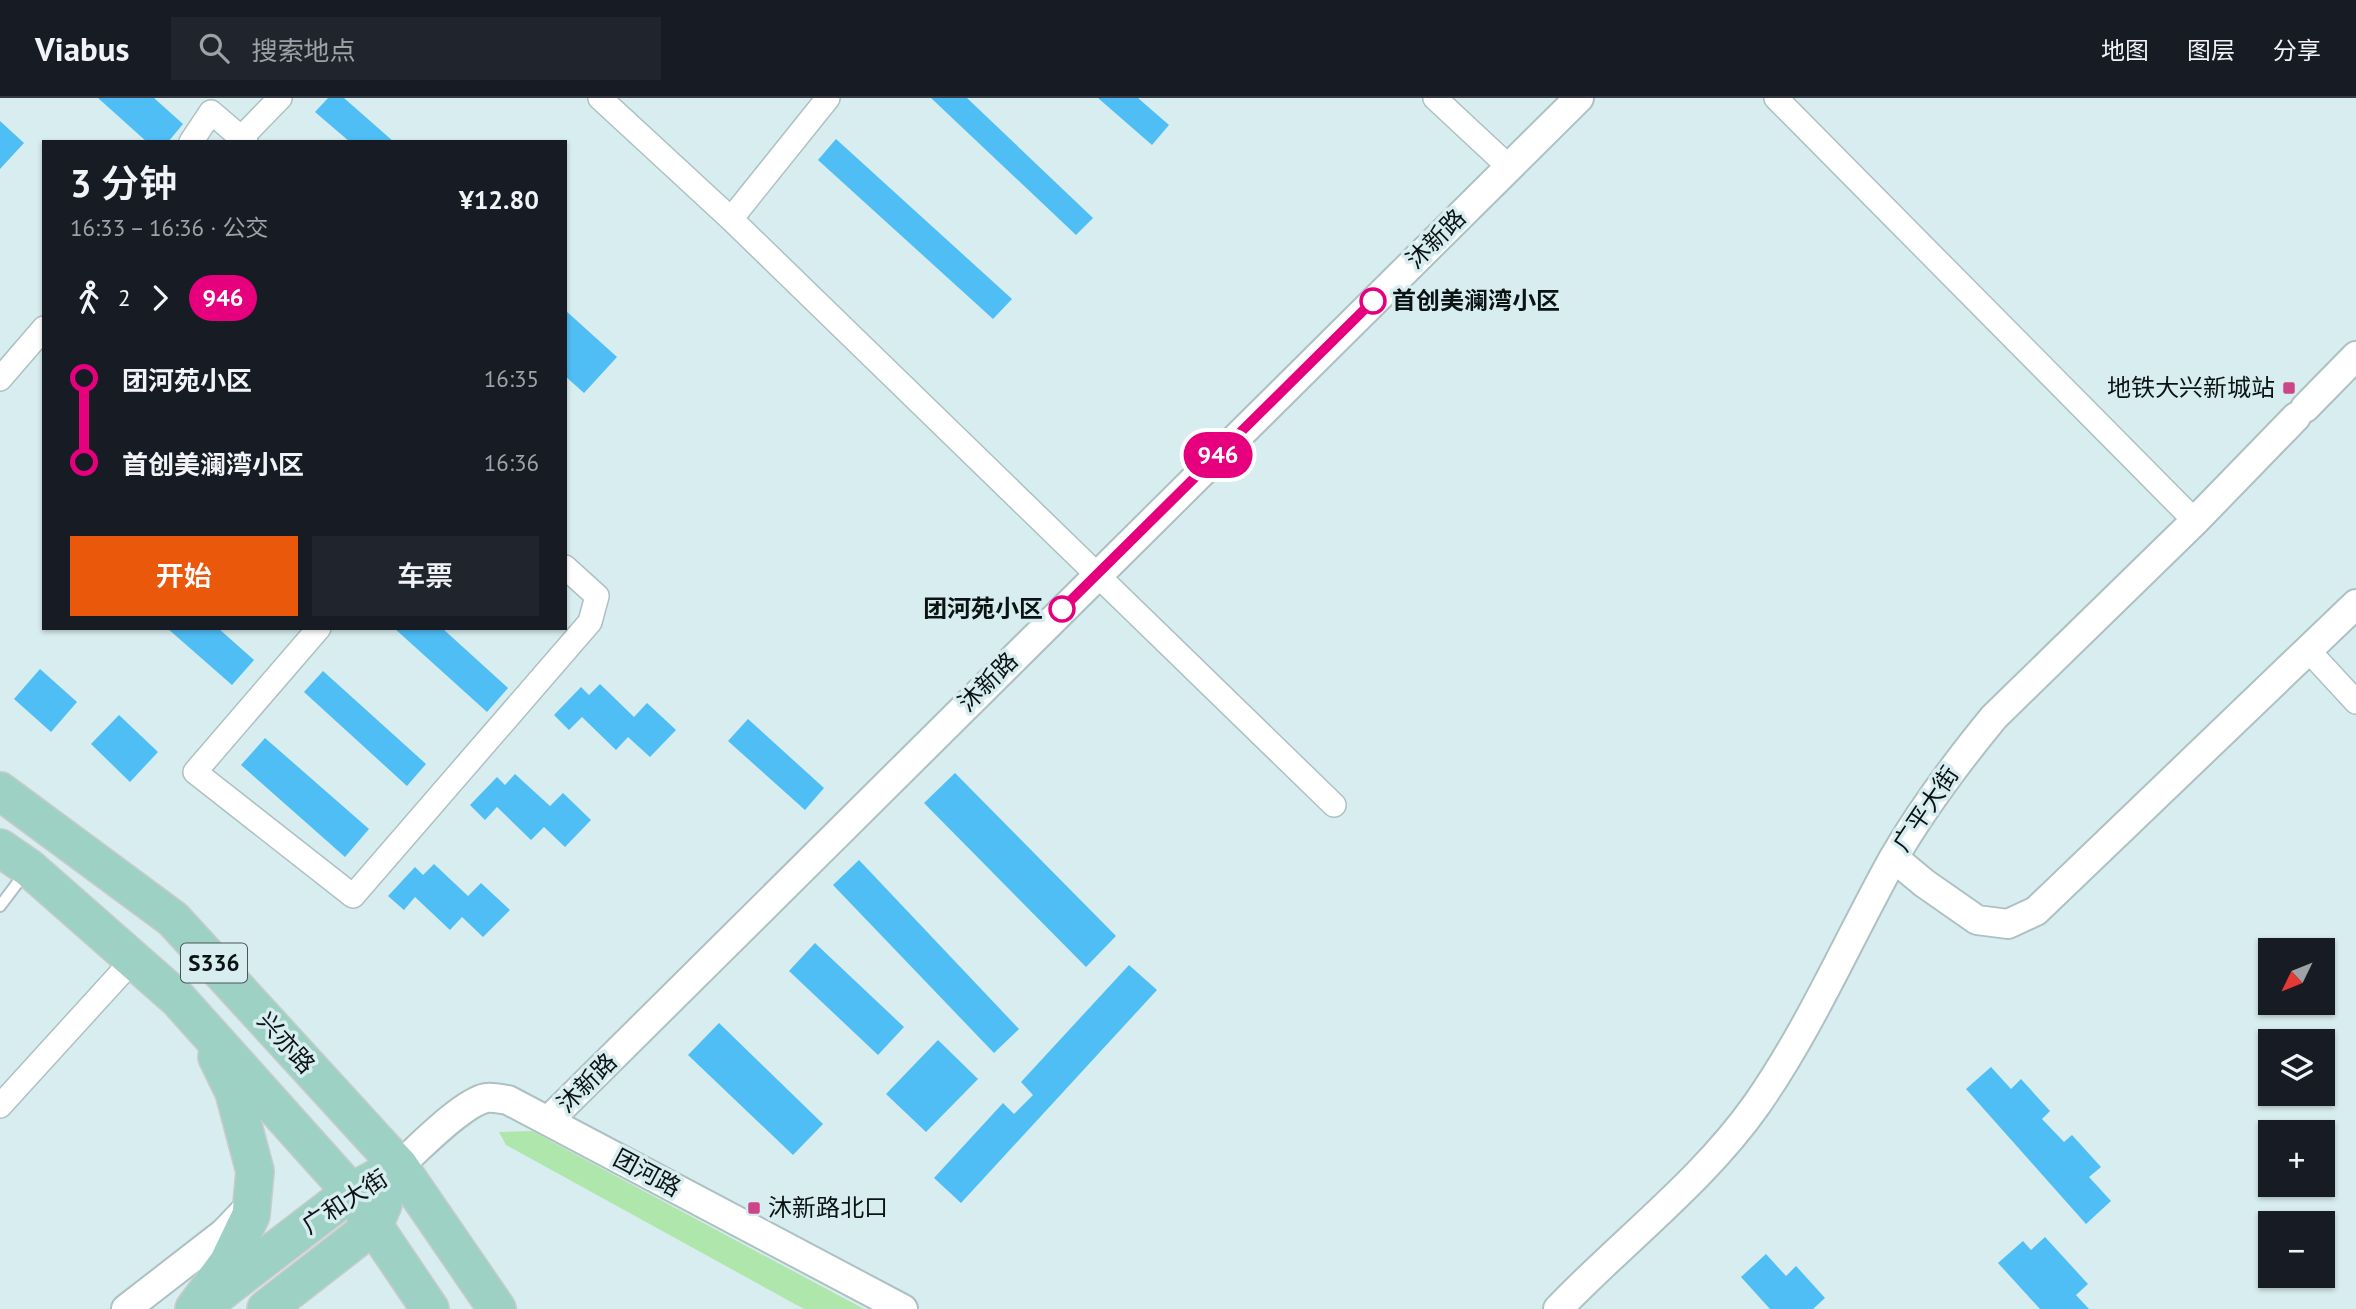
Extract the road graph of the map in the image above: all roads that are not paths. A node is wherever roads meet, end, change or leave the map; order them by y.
1 (280, 98) edge
2 (600, 98) edge
3 (828, 98) edge
4 (1434, 98) edge
5 (1579, 98) edge
6 (1776, 98) edge
7 (204, 105) edge
8 (192, 140) edge
9 (244, 140) edge
10 (1509, 167) junction
11 (731, 219) junction
12 (42, 330) edge
13 (2356, 356) edge
14 (0, 379) edge
15 (2195, 521) junction
16 (567, 569) edge
17 (1097, 575) junction
18 (2356, 604) edge
19 (317, 630) edge
20 (2308, 650) junction
21 (2356, 702) edge
22 (0, 791) edge
23 (1334, 805) dead end
24 (14, 858) edge
25 (1894, 858) junction
26 (0, 906) edge
27 (133, 960) junction
28 (201, 1025) junction
29 (0, 1106) edge
30 (548, 1121) junction
31 (399, 1167) junction
32 (351, 1192) junction
33 (252, 1204) junction
34 (374, 1226) junction
35 (126, 1309) edge
36 (196, 1309) edge
37 (266, 1309) edge
38 (430, 1309) edge
39 (497, 1309) edge
40 (903, 1309) edge
41 (1558, 1309) edge

1 - 9 street
2 - 11 street
3 - 11 street
4 - 10 street
5 - 10 street, 沐新路
6 - 15 street
7 - 8 street
7 - 9 street
10 - 17 street, 沐新路
11 - 17 street
12 - 14 street
13 - 15 street, 广平大街
15 - 25 street, 广平大街
16 - 19 street
17 - 23 street
17 - 30 street, 沐新路
18 - 20 street
20 - 21 street
20 - 25 street
22 - 31 main road, 兴亦路 / S336
24 - 26 lane
24 - 27 main road, 兴亦路 / S336
25 - 41 street, 广平大街
27 - 28 main road, 兴亦路 / S336
27 - 29 street
28 - 32 main road, 兴亦路 / S336
28 - 33 main road
30 - 31 street, 团河路
30 - 40 street, 团河路
31 - 32 main road, 广和大街
31 - 34 main road, 广和大街
31 - 39 main road, 兴亦路 / S336
32 - 34 main road, 兴亦路 / S336
32 - 36 main road, 广和大街
33 - 35 street
33 - 36 main road
34 - 37 main road, 广和大街
34 - 38 main road, 兴亦路 / S336

